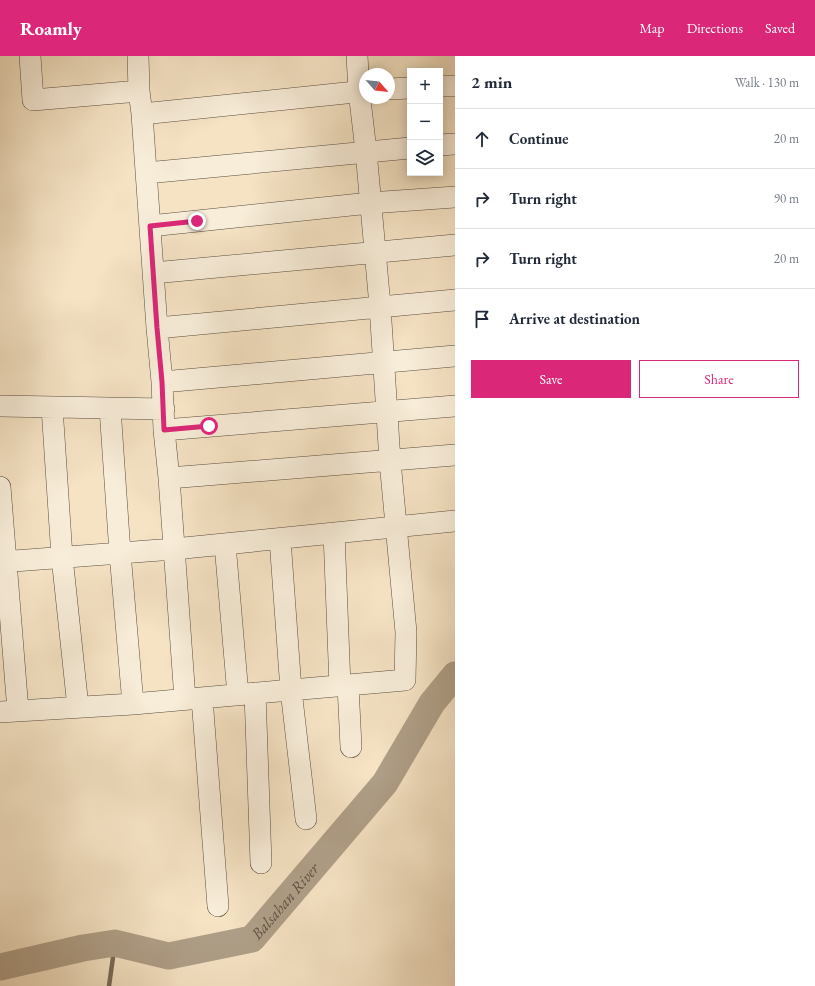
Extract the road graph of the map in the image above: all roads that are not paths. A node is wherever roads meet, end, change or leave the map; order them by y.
1 (30, 56) edge
2 (138, 56) edge
3 (357, 56) edge
4 (359, 70) edge
5 (443, 86) edge
6 (455, 86) edge
7 (407, 88) edge
8 (395, 89) edge
9 (139, 91) junction
10 (359, 91) edge
11 (363, 104) edge
12 (142, 114) junction
13 (455, 144) edge
14 (443, 145) edge
15 (407, 148) edge
16 (366, 152) junction
17 (146, 173) junction
18 (455, 197) edge
19 (370, 203) junction
20 (150, 226) junction
21 (455, 244) edge
22 (374, 251) junction
23 (153, 273) junction
24 (455, 300) edge
25 (380, 306) junction
26 (157, 328) junction
27 (455, 356) edge
28 (384, 362) junction
29 (162, 382) junction
30 (0, 406) edge
31 (455, 406) edge
32 (52, 407) junction
33 (110, 408) junction
34 (164, 409) junction
35 (388, 412) junction
36 (164, 430) junction
37 (455, 455) edge
38 (390, 461) junction
39 (169, 478) junction
40 (0, 488) edge
41 (455, 520) edge
42 (397, 527) junction
43 (334, 533) junction
44 (280, 539) junction
45 (225, 544) junction
46 (174, 549) junction
47 (120, 553) junction
48 (62, 557) junction
49 (3, 562) edge
50 (344, 685) junction
51 (290, 690) junction
52 (246, 694) junction
53 (194, 699) junction
54 (133, 704) junction
55 (78, 707) junction
56 (9, 711) edge
57 (351, 747) dead end
58 (306, 819) dead end
59 (261, 863) dead end
60 (218, 906) dead end

1 - 9 street
2 - 9 street
3 - 4 street
5 - 6 street
7 - 8 street
9 - 12 street
10 - 12 street
11 - 16 street
12 - 17 street
13 - 14 street
15 - 16 street
16 - 17 street
16 - 19 street
17 - 20 street
18 - 19 street
19 - 20 street
19 - 22 street
20 - 23 street
21 - 22 street
22 - 23 street
22 - 25 street
23 - 26 street
24 - 25 street
25 - 26 street
25 - 28 street
26 - 29 street
27 - 28 street
28 - 29 street
28 - 35 street
29 - 34 street
30 - 32 street
31 - 35 street
32 - 33 street
32 - 48 street
33 - 34 street
33 - 47 street
34 - 36 street
35 - 36 street
35 - 38 street
36 - 39 street
37 - 38 street
38 - 39 street
38 - 42 street
39 - 46 street
40 - 49 street
41 - 42 street
42 - 43 street
42 - 50 street
43 - 44 street
43 - 50 street
44 - 45 street
44 - 51 street
45 - 46 street
45 - 52 street
46 - 47 street
46 - 53 street
47 - 48 street
47 - 54 street
48 - 49 street
48 - 55 street
49 - 56 street
50 - 51 street
50 - 57 street
51 - 52 street
51 - 58 street
52 - 53 street
52 - 59 street
53 - 54 street
53 - 60 street
54 - 55 street
55 - 56 street

